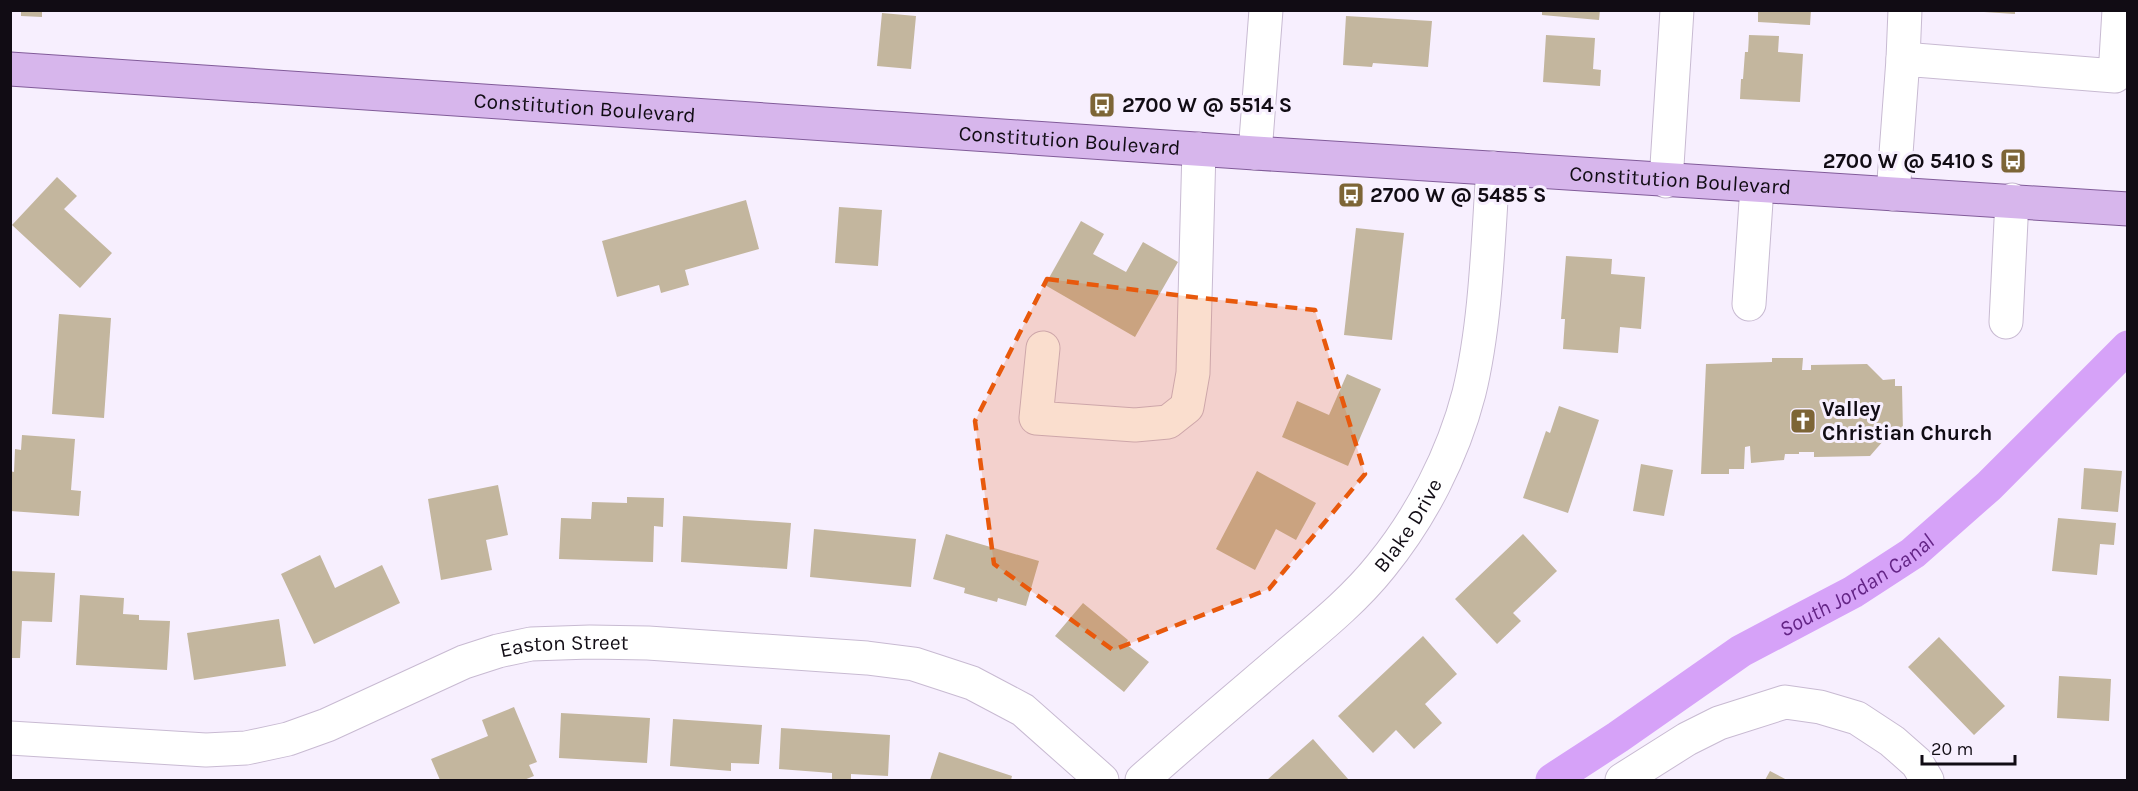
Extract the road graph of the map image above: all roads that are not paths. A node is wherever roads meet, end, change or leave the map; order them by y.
1 (1266, 10) edge
2 (1677, 10) edge
3 (1905, 10) edge
4 (2119, 10) edge
5 (1903, 60) junction
6 (10, 69) edge
7 (1199, 149) junction
8 (1255, 153) junction
9 (1493, 168) junction
10 (1666, 181) junction
11 (1757, 186) junction
12 (1893, 194) junction
13 (2012, 200) junction
14 (2127, 209) edge
15 (1749, 304) dead end
16 (2006, 322) dead end
17 (1043, 348) dead end
18 (10, 738) edge
19 (1102, 780) edge
20 (1142, 780) edge
21 (1622, 780) edge
22 (1927, 780) edge

1 - 8 street
2 - 10 street
3 - 5 street
4 - 5 street
5 - 12 street
6 - 7 main road, Constitution Boulevard
7 - 8 main road, Constitution Boulevard
7 - 17 street
8 - 9 main road, Constitution Boulevard
9 - 10 main road, Constitution Boulevard
9 - 20 street, Blake Drive
10 - 11 main road, Constitution Boulevard
11 - 12 main road, Constitution Boulevard
11 - 15 street
12 - 13 main road, Constitution Boulevard
13 - 14 main road, Constitution Boulevard
13 - 16 street
18 - 19 street, Easton Street
21 - 22 street

